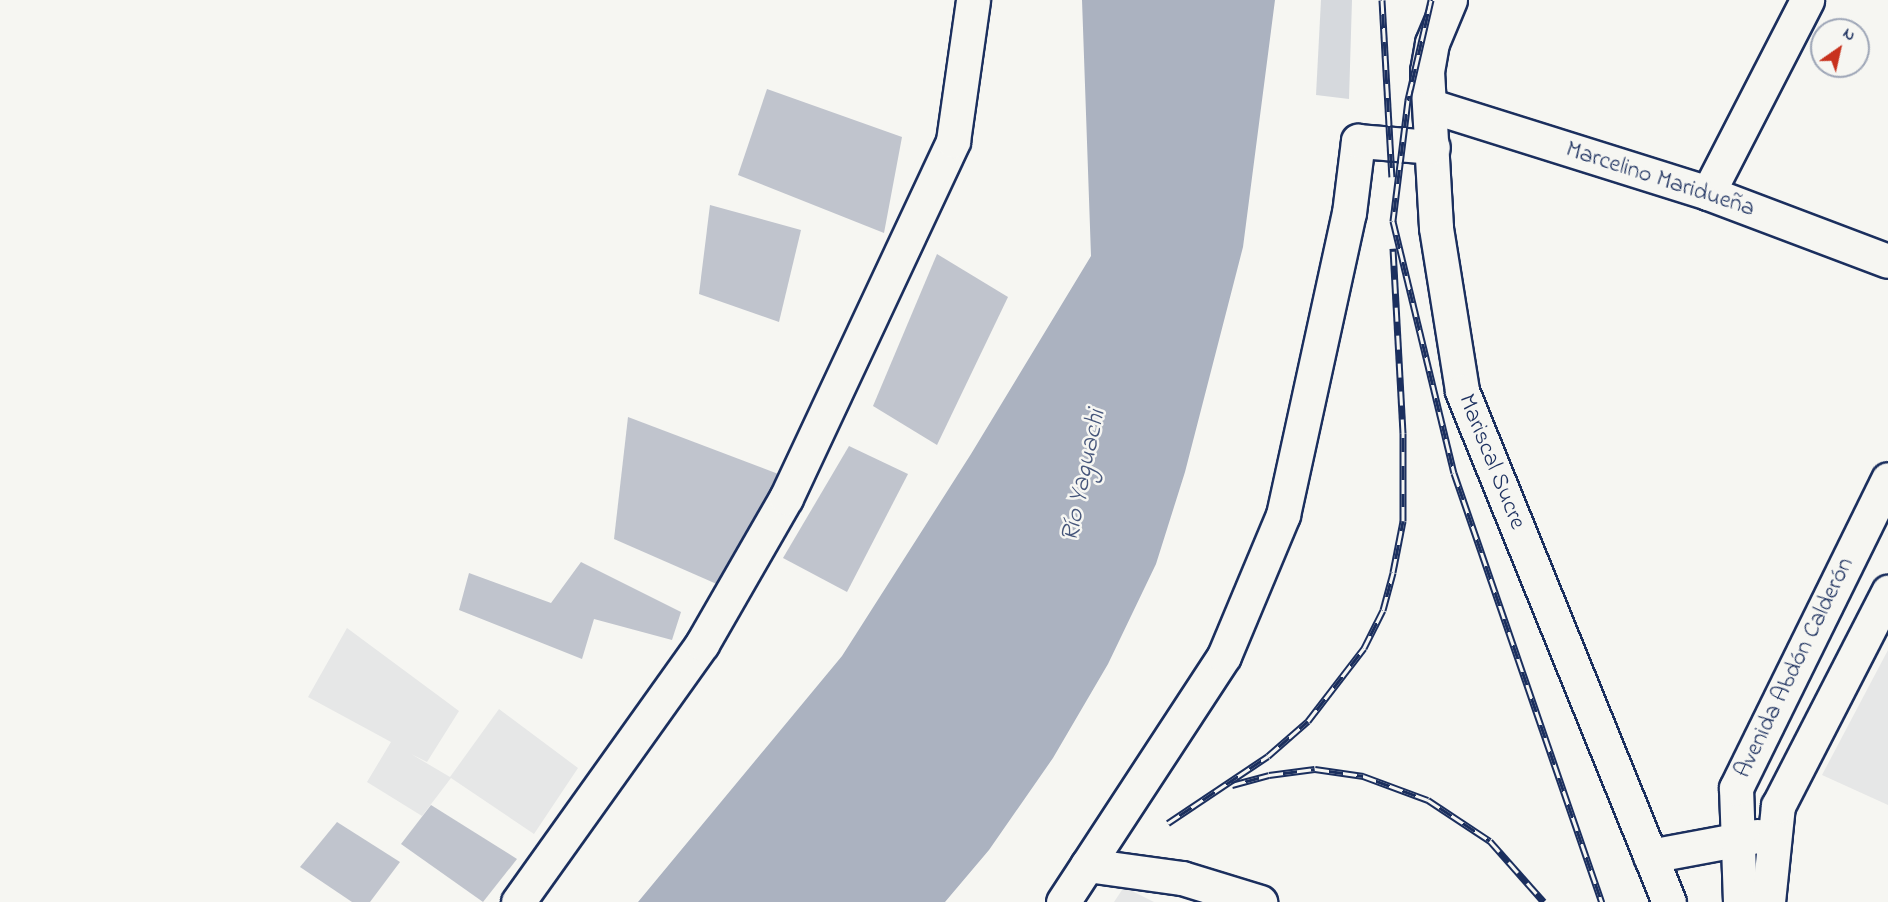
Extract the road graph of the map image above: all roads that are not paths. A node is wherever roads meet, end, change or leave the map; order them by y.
1 (973, 0) edge
2 (1807, 0) edge
3 (1445, 10) edge
4 (1431, 106) junction
5 (1433, 147) junction
6 (1708, 193) junction
7 (1888, 261) edge
8 (1888, 479) edge
9 (1888, 592) edge
10 (1775, 832) junction
11 (1738, 839) junction
12 (1650, 856) junction
13 (1087, 865) junction
14 (518, 902) edge
15 (1063, 902) edge
16 (1260, 902) edge
17 (1669, 902) edge
18 (1740, 902) edge
19 (1768, 902) edge

1 - 14 street
2 - 6 street
3 - 4 street, Mariscal Sucre
4 - 5 street, Mariscal Sucre
4 - 6 street, Marcelino Maridueña
5 - 12 street, Mariscal Sucre
5 - 13 street
6 - 7 street, Marcelino Maridueña
8 - 11 street, Avenida Abdón Calderón
9 - 10 street, Avenida Abdón Calderón
10 - 11 street
10 - 19 street, Avenida Abdón Calderón
11 - 12 street
11 - 18 street, Avenida Abdón Calderón
12 - 17 street, Mariscal Sucre
13 - 15 street
13 - 16 street

